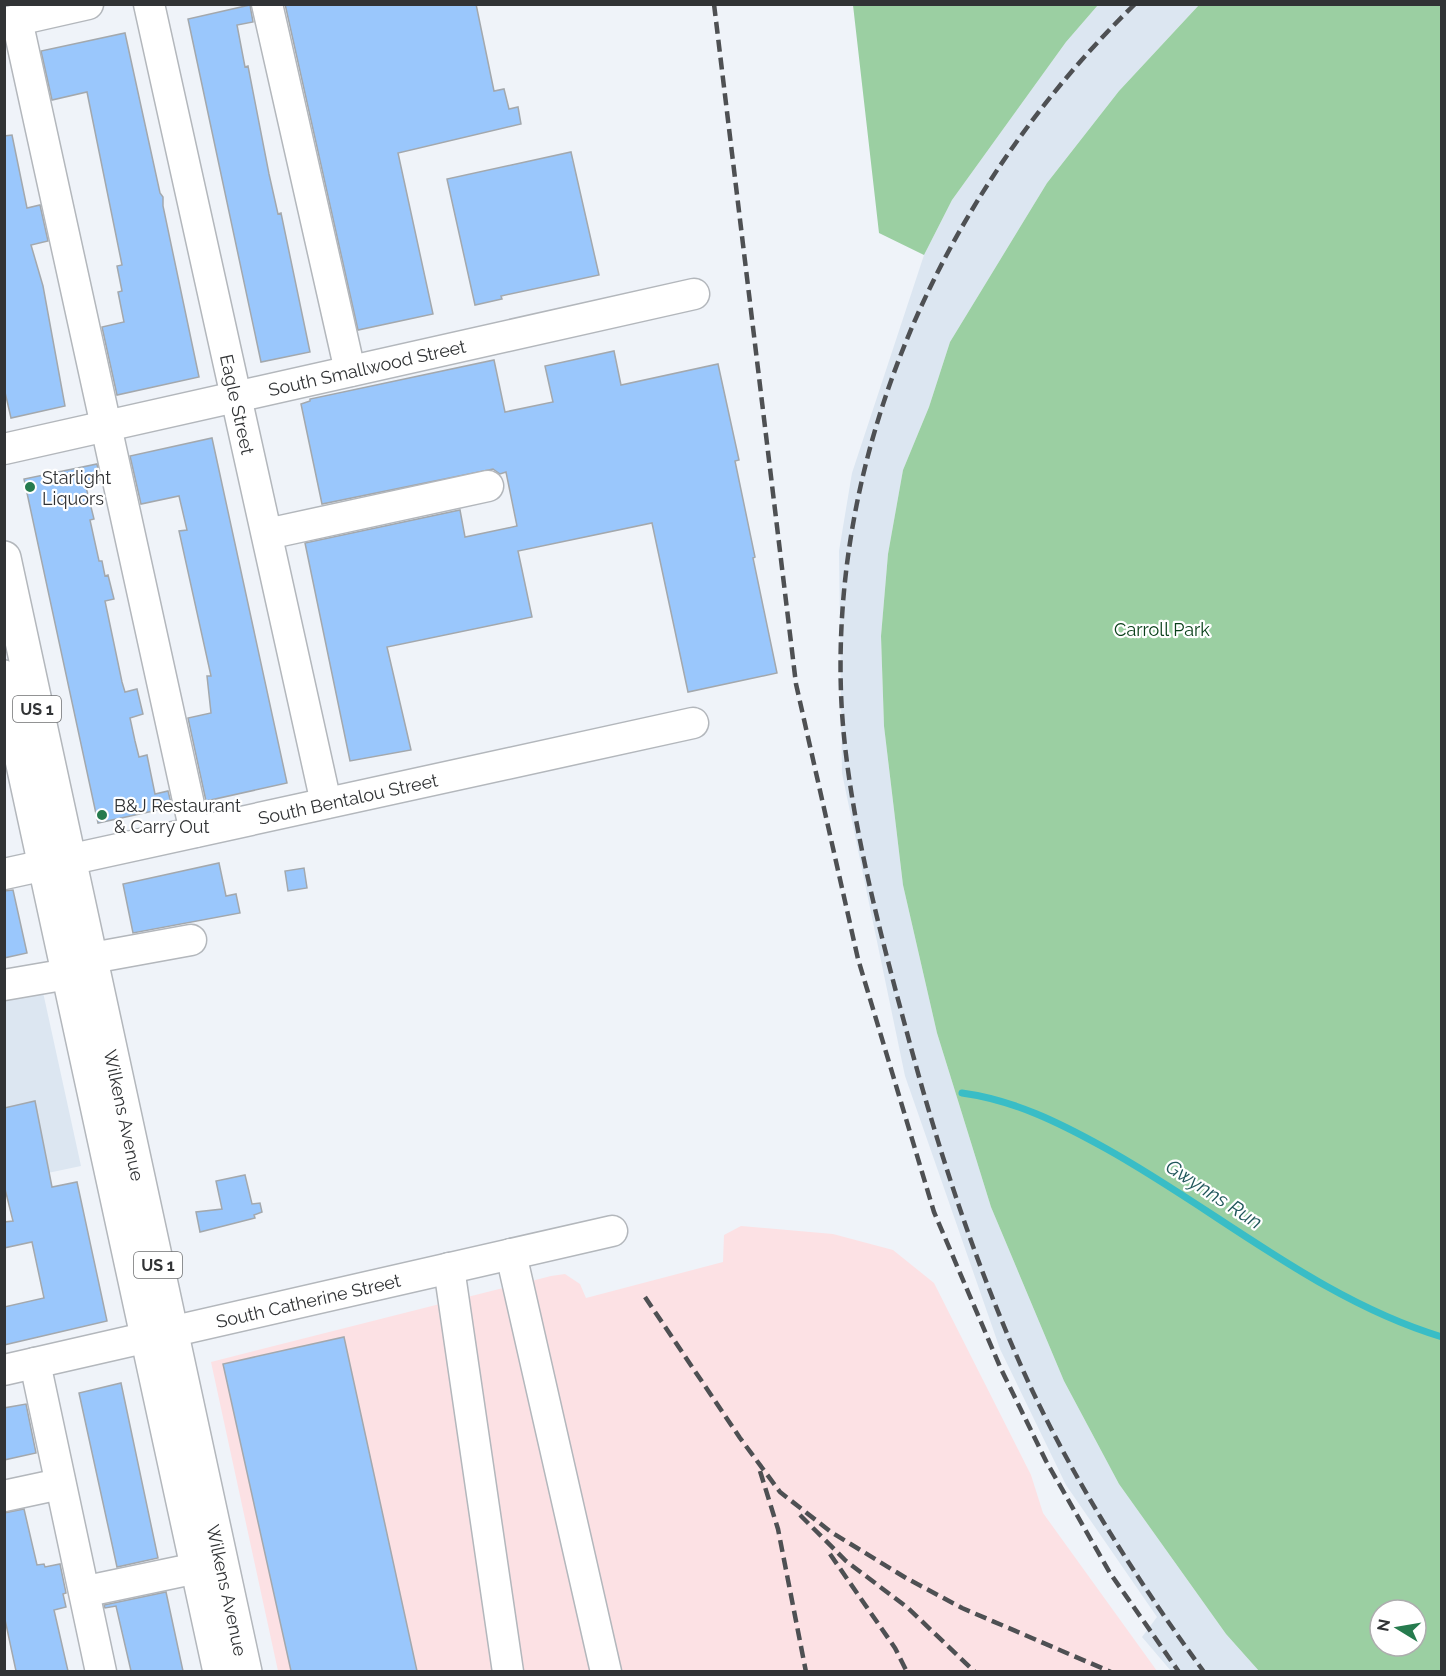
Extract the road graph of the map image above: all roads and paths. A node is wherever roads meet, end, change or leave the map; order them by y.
1 (88, 4) edge
2 (149, 4) edge
3 (267, 4) edge
4 (19, 16) edge
5 (694, 294) dead end
6 (350, 371) junction
7 (236, 397) junction
8 (107, 426) junction
9 (4, 449) edge
10 (488, 486) dead end
11 (267, 534) junction
12 (4, 558) edge
13 (4, 677) edge
14 (693, 723) dead end
15 (326, 803) junction
16 (195, 832) junction
17 (57, 862) junction
18 (4, 874) edge
19 (192, 939) dead end
20 (80, 966) junction
21 (4, 985) edge
22 (612, 1231) dead end
23 (511, 1254) junction
24 (449, 1268) junction
25 (159, 1334) junction
26 (35, 1363) junction
27 (4, 1370) edge
28 (60, 1484) junction
29 (4, 1496) edge
30 (197, 1568) junction
31 (85, 1594) junction
32 (101, 1671) edge
33 (220, 1671) edge
34 (245, 1671) edge
35 (508, 1671) edge
36 (606, 1671) edge

1 - 4 street
2 - 7 street, Eagle Street
3 - 6 street
4 - 8 street
5 - 6 street, South Smallwood Street
6 - 7 street, South Smallwood Street
7 - 8 street, South Smallwood Street
7 - 11 street, Eagle Street
8 - 9 street, South Smallwood Street
8 - 16 street
10 - 11 street
11 - 15 street, Eagle Street
12 - 17 main road, Wilkens Avenue / US 1
13 - 17 main road, Wilkens Avenue / US 1
14 - 15 street, South Bentalou Street
15 - 16 street, South Bentalou Street
16 - 17 street, South Bentalou Street
17 - 18 street, South Bentalou Street
17 - 20 main road, Wilkens Avenue / US 1
19 - 20 street
20 - 21 street
20 - 25 main road, Wilkens Avenue / US 1
22 - 23 street, South Catherine Street
23 - 24 street, South Catherine Street
23 - 36 street
24 - 25 street, South Catherine Street
24 - 35 street
25 - 26 street, South Catherine Street
25 - 30 main road, Wilkens Avenue / US 1
25 - 34 main road, Wilkens Avenue / US 1
26 - 27 street, South Catherine Street
26 - 28 street
28 - 29 street
28 - 31 street
30 - 31 street
30 - 33 main road, Wilkens Avenue / US 1
31 - 32 street

